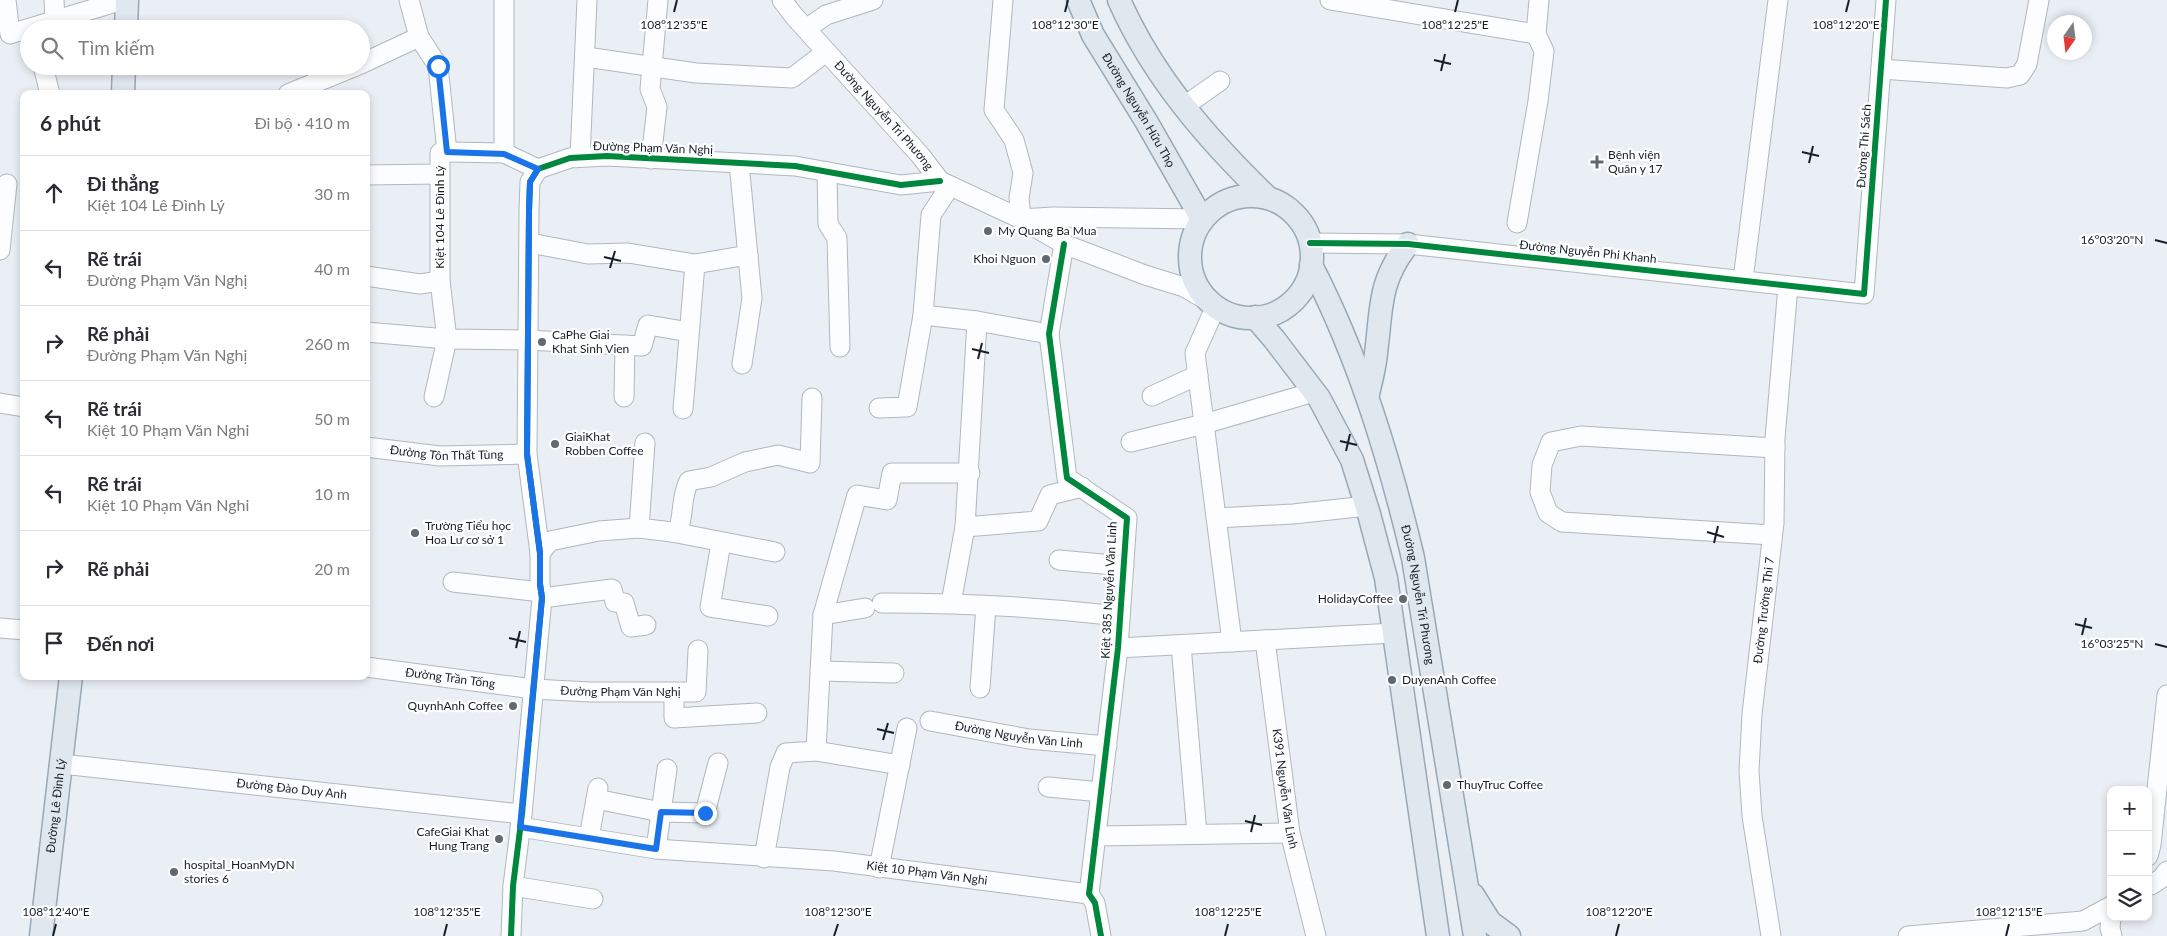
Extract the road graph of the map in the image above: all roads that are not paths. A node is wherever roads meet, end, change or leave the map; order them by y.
1 (6, 0) edge
2 (54, 0) edge
3 (123, 0) edge
4 (127, 0) edge
5 (409, 0) edge
6 (504, 0) edge
7 (587, 0) edge
8 (658, 0) edge
9 (782, 0) edge
10 (873, 0) edge
11 (1003, 0) edge
12 (1078, 0) edge
13 (1119, 0) edge
14 (1330, 0) edge
15 (1539, 0) edge
16 (1778, 0) edge
17 (1886, 0) edge
18 (2039, 0) edge
19 (55, 20) joint
20 (126, 20) edge
21 (806, 29) junction
22 (20, 31) edge
23 (1536, 34) junction
24 (5, 35) edge
25 (419, 37) junction
26 (826, 52) junction
27 (586, 57) junction
28 (370, 60) edge
29 (652, 68) junction
30 (1881, 69) junction
31 (45, 75) edge
32 (124, 75) edge
33 (334, 75) edge
34 (1220, 81) dead end
35 (49, 90) edge
36 (123, 90) edge
37 (298, 90) edge
38 (1184, 108) junction
39 (447, 152) junction
40 (504, 154) junction
41 (580, 157) junction
42 (651, 159) junction
43 (739, 163) junction
44 (538, 169) junction
45 (827, 172) junction
46 (439, 174) junction
47 (370, 175) edge
48 (10, 184) edge
49 (945, 184) junction
50 (1268, 198) junction
51 (1021, 219) junction
52 (1202, 220) junction
53 (1518, 223) dead end
54 (530, 243) junction
55 (1310, 243) junction
56 (1064, 244) junction
57 (1408, 244) junction
58 (0, 250) edge
59 (748, 255) junction
60 (694, 264) junction
61 (1311, 265) junction
62 (370, 277) edge
63 (1743, 280) junction
64 (440, 281) junction
65 (1788, 286) junction
66 (1864, 294) joint
67 (1213, 304) junction
68 (923, 315) junction
69 (1255, 317) junction
70 (978, 321) junction
71 (370, 332) edge
72 (689, 332) junction
73 (1049, 334) junction
74 (447, 339) junction
75 (527, 340) junction
76 (625, 345) junction
77 (840, 347) dead end
78 (742, 364) dead end
79 (1198, 374) junction
80 (1314, 392) junction
81 (1152, 396) dead end
82 (434, 397) dead end
83 (624, 397) dead end
84 (812, 398) dead end
85 (1368, 398) junction
86 (0, 403) edge
87 (20, 406) edge
88 (879, 408) dead end
89 (683, 409) dead end
90 (1204, 424) junction
91 (1131, 442) dead end
92 (645, 443) dead end
93 (370, 447) edge
94 (1775, 448) junction
95 (527, 454) junction
96 (970, 473) junction
97 (1082, 487) junction
98 (1367, 506) junction
99 (1216, 518) junction
100 (965, 527) junction
101 (639, 528) junction
102 (672, 532) junction
103 (1772, 535) junction
104 (721, 542) junction
105 (774, 552) dead end
106 (540, 553) junction
107 (1059, 560) dead end
108 (1124, 566) junction
109 (453, 582) dead end
110 (542, 595) junction
111 (951, 603) junction
112 (986, 606) junction
113 (824, 615) junction
114 (768, 616) dead end
115 (1120, 616) junction
116 (646, 624) dead end
117 (0, 628) edge
118 (20, 630) edge
119 (1394, 633) junction
120 (1265, 640) junction
121 (1232, 642) junction
122 (1181, 645) junction
123 (1118, 648) junction
124 (698, 650) dead end
125 (370, 668) edge
126 (820, 671) junction
127 (894, 673) dead end
128 (71, 680) edge
129 (534, 688) junction
130 (980, 688) dead end
131 (674, 692) junction
132 (2167, 695) edge
133 (757, 713) dead end
134 (930, 721) dead end
135 (907, 728) dead end
136 (1106, 746) junction
137 (816, 751) junction
138 (718, 763) dead end
139 (62, 764) junction
140 (900, 765) junction
141 (667, 769) dead end
142 (1048, 787) dead end
143 (1102, 792) junction
144 (661, 812) junction
145 (521, 820) junction
146 (2151, 831) edge
147 (1290, 833) junction
148 (1197, 834) junction
149 (1097, 836) junction
150 (589, 838) junction
151 (656, 849) junction
152 (764, 858) junction
153 (879, 868) junction
154 (1427, 870) junction
155 (2167, 871) edge
156 (1466, 881) junction
157 (513, 886) junction
158 (2155, 886) edge
159 (1089, 894) junction
160 (593, 900) dead end
161 (2107, 908) edge
162 (2111, 921) edge
163 (1933, 935) edge
164 (41, 936) edge
165 (510, 936) edge
166 (1101, 936) edge
167 (1316, 936) edge
168 (1421, 936) edge
169 (1438, 936) edge
170 (1475, 936) edge
171 (1509, 936) edge
172 (1770, 936) edge
173 (1908, 936) edge
174 (2112, 936) edge

1 - 24 street
2 - 19 street
3 - 19 street
4 - 20 main road
5 - 25 street, Kiệt 104 Lê Đình Lý
6 - 40 street
7 - 27 street
8 - 29 street
9 - 21 street, Đường Nguyễn Tri Phương
10 - 21 street
11 - 51 street
12 - 52 main road, Đường Nguyễn Hữu Thọ
13 - 38 main road
14 - 23 street
15 - 23 street
16 - 63 street
17 - 30 street, Đường Thi Sách
18 - 30 street
21 - 26 street, Đường Nguyễn Tri Phương
22 - 24 street
23 - 53 street
25 - 28 street
25 - 39 street, Kiệt 104 Lê Đình Lý
26 - 29 street, Đường Nguyễn Tri Phương
26 - 49 street, Đường Nguyễn Tri Phương
27 - 29 street, Đường Nguyễn Tri Phương
27 - 41 street
29 - 42 street
30 - 66 street, Đường Thi Sách
31 - 35 street
32 - 36 main road
33 - 37 street
34 - 38 street
38 - 50 main road
39 - 40 street
39 - 46 street, Kiệt 104 Lê Đình Lý
40 - 44 street
41 - 42 street, Đường Phạm Văn Nghị
41 - 44 street, Đường Phạm Văn Nghị
42 - 43 street, Đường Phạm Văn Nghị
43 - 45 street, Đường Phạm Văn Nghị
43 - 59 street
44 - 54 street
45 - 49 street, Đường Phạm Văn Nghị
45 - 77 street
46 - 47 street
46 - 64 street, Kiệt 104 Lê Đình Lý
48 - 58 street
49 - 51 street, Đường Nguyễn Tri Phương
49 - 68 street
50 - 52 main road
50 - 55 main road
51 - 52 street, Đường Nguyễn Tri Phương
51 - 56 street, Đường Nguyễn Tri Phương
52 - 67 main road
54 - 60 street
54 - 75 street
55 - 57 street, Đường Nguyễn Phi Khanh
55 - 61 main road
56 - 67 street, Đường Nguyễn Tri Phương
56 - 73 street, Kiệt 385 Nguyễn Văn Linh
57 - 63 street, Đường Nguyễn Phi Khanh
57 - 85 main road
59 - 60 street
59 - 78 street
60 - 72 street
61 - 69 main road
61 - 85 main road, Đường Nguyễn Tri Phương
62 - 64 street, Kiệt 104 Lê Đình Lý
63 - 65 street, Đường Nguyễn Phi Khanh
64 - 74 street
65 - 66 street, Đường Nguyễn Phi Khanh
65 - 94 street, Đường Trường Thi 7
67 - 69 main road
67 - 79 street
68 - 70 street
68 - 88 street
69 - 80 main road
70 - 73 street
70 - 96 street
71 - 74 street
72 - 76 street
72 - 89 street
73 - 97 street, Kiệt 385 Nguyễn Văn Linh
74 - 75 street
74 - 82 street
75 - 76 street
75 - 95 street
76 - 83 street
79 - 81 street
79 - 90 street
80 - 90 street
80 - 98 main road
84 - 102 street
85 - 156 main road, Đường Nguyễn Tri Phương
86 - 87 street
90 - 91 street
90 - 99 street
92 - 101 street
93 - 95 street, Đường Tôn Thất Tùng
94 - 103 street, Đường Trường Thi 7
94 - 103 street
95 - 106 street
96 - 100 street
96 - 113 street
97 - 100 street
97 - 108 street, Kiệt 385 Nguyễn Văn Linh
98 - 99 street
98 - 119 main road
99 - 121 street
100 - 111 street
101 - 102 street
101 - 106 street
102 - 104 street
103 - 172 street, Đường Trường Thi 7
104 - 105 street
104 - 114 street
106 - 110 street
107 - 108 street
108 - 115 street, Kiệt 385 Nguyễn Văn Linh
109 - 110 street
110 - 116 street
110 - 129 street
111 - 112 street
111 - 113 street
112 - 115 street
112 - 130 street
113 - 126 street
115 - 123 street, Kiệt 385 Nguyễn Văn Linh
117 - 118 street
119 - 120 street
119 - 154 main road
120 - 121 street
120 - 147 street, K391 Nguyễn Văn Linh
121 - 122 street
122 - 123 street
122 - 148 street
123 - 136 street, Kiệt 385 Nguyễn Văn Linh
124 - 131 street, Đường Phạm Văn Nghị
125 - 129 street, Đường Trần Tống
126 - 127 street
126 - 137 street
128 - 139 main road, Đường Lê Đình Lý
129 - 131 street, Đường Phạm Văn Nghị
129 - 145 street
131 - 133 street
132 - 146 street
134 - 136 street, Đường Nguyễn Văn Linh
135 - 140 street
136 - 143 street, Kiệt 385 Nguyễn Văn Linh
137 - 140 street
137 - 152 street
138 - 144 street
139 - 145 street, Đường Đào Duy Anh
139 - 164 main road, Đường Lê Đình Lý
140 - 153 street
141 - 144 street
142 - 143 street
143 - 149 street, Kiệt 385 Nguyễn Văn Linh
144 - 150 street
144 - 151 street
145 - 150 street, Kiệt 10 Phạm Văn Nghi
145 - 157 street
147 - 148 street
147 - 167 street, K391 Nguyễn Văn Linh
148 - 149 street
149 - 159 street, Kiệt 385 Nguyễn Văn Linh
150 - 151 street, Kiệt 10 Phạm Văn Nghi
151 - 152 street, Kiệt 10 Phạm Văn Nghi
152 - 153 street, Kiệt 10 Phạm Văn Nghi
153 - 159 street, Kiệt 10 Phạm Văn Nghi
154 - 168 main road
154 - 169 main road
155 - 158 street
156 - 170 main road, Đường Nguyễn Tri Phương
156 - 171 main road
157 - 160 street
157 - 165 street
159 - 166 street, Kiệt 385 Nguyễn Văn Linh
161 - 163 street
162 - 174 street
163 - 173 street

